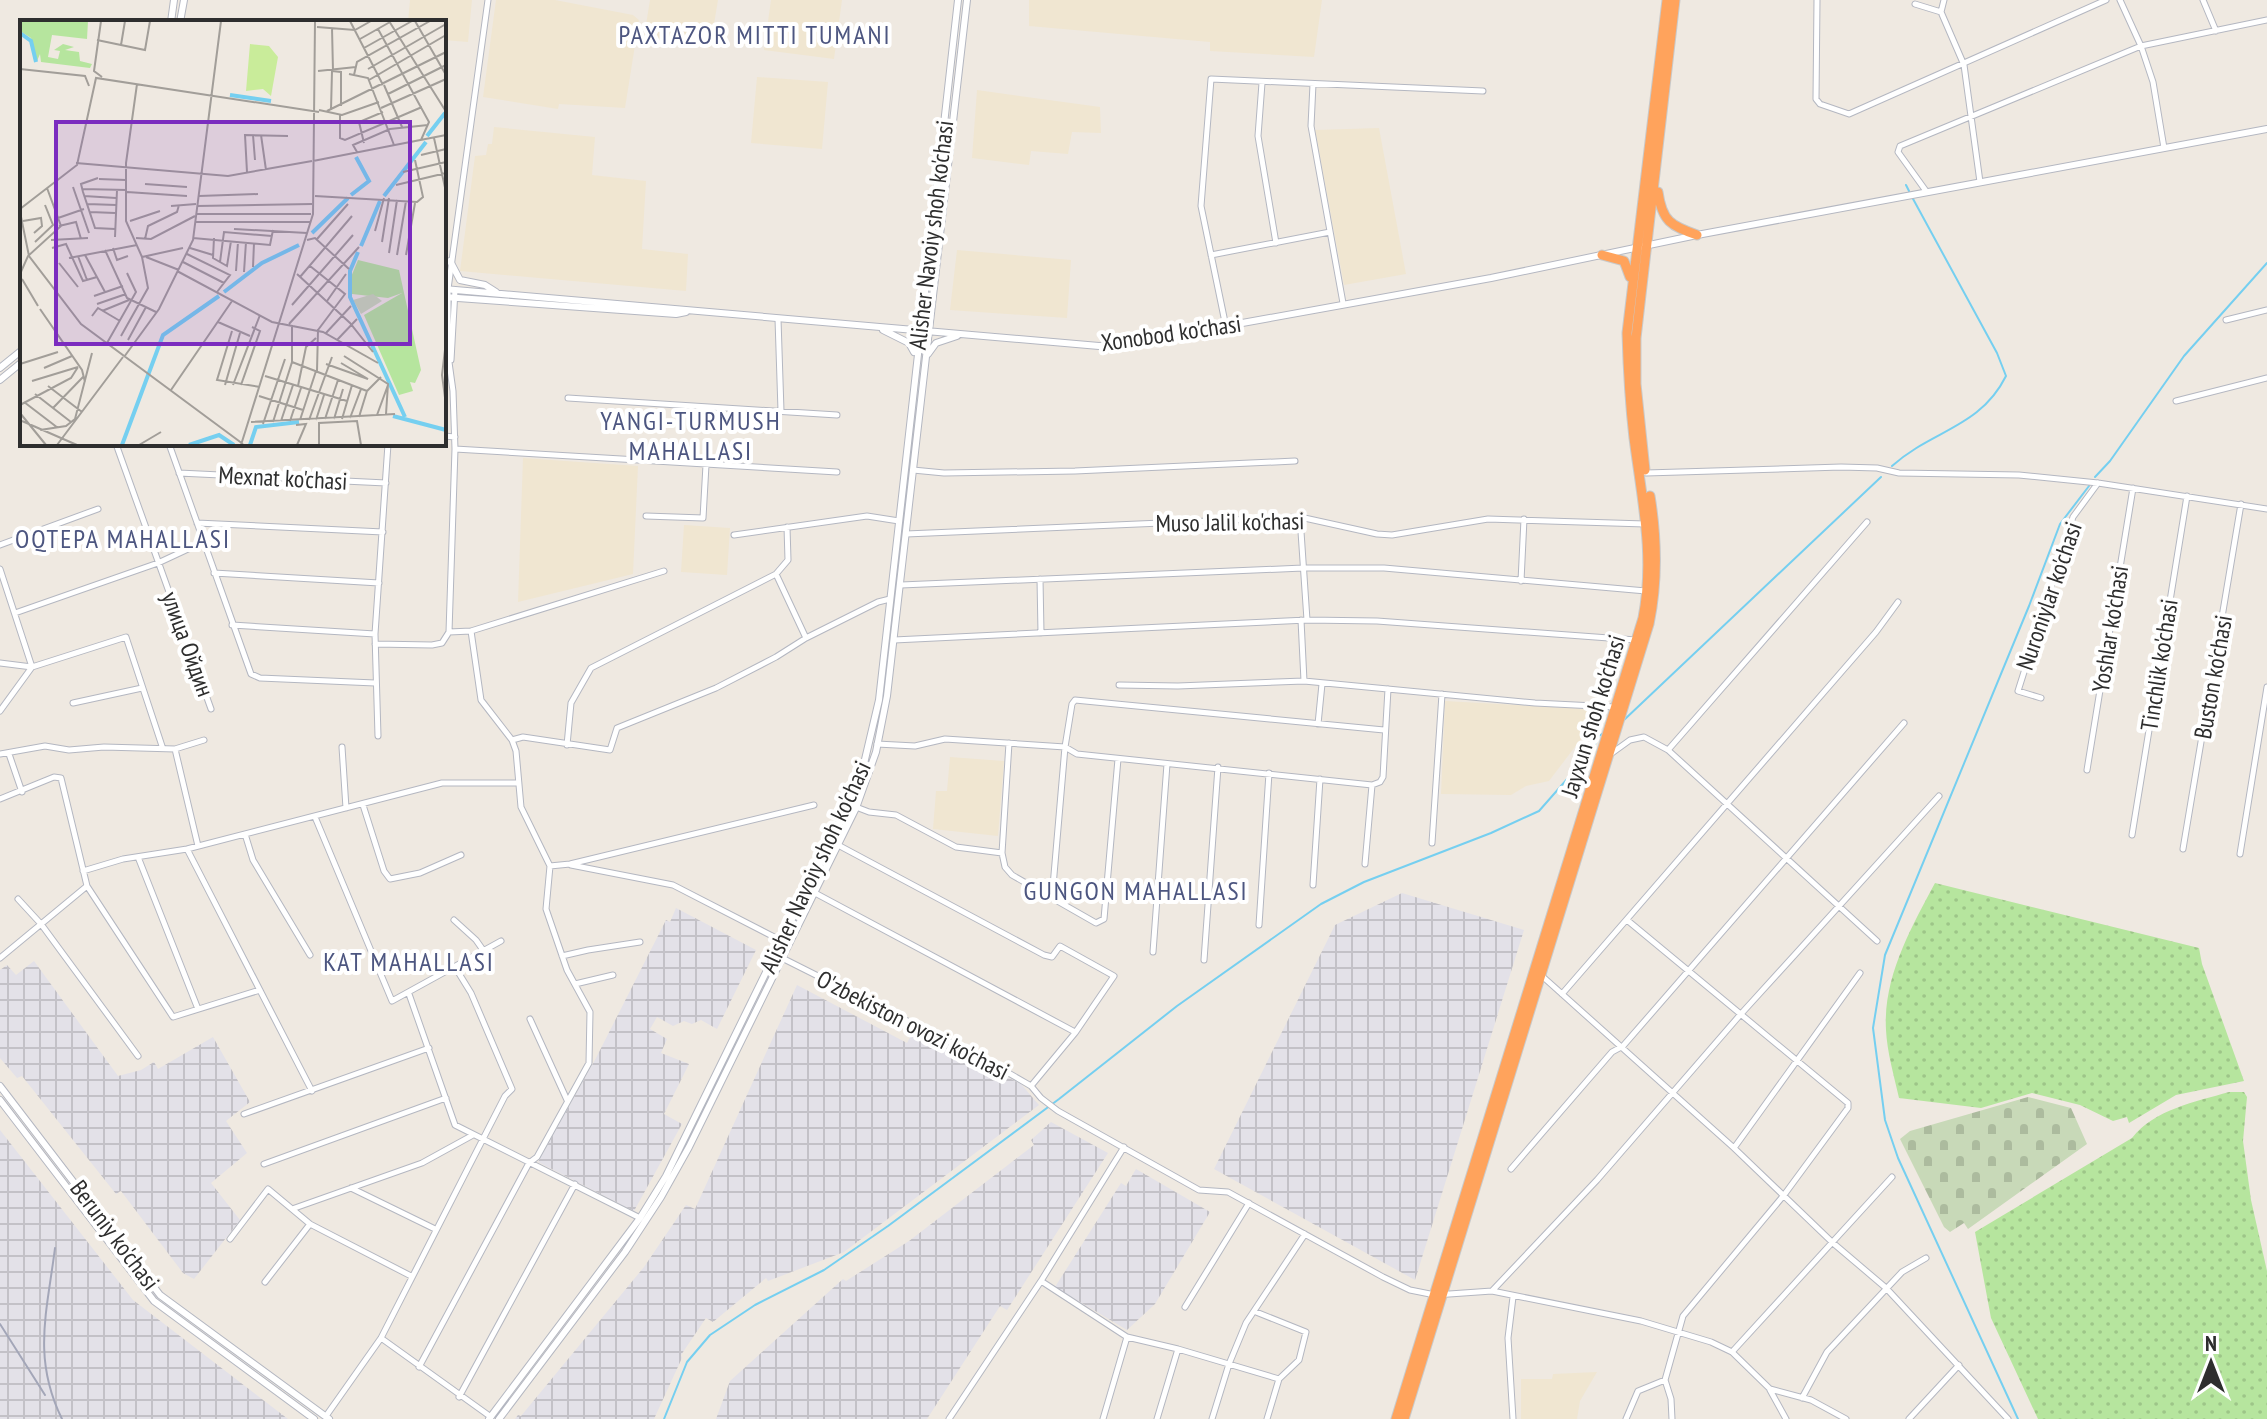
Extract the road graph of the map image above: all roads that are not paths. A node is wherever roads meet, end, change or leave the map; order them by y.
1 (174, 0) edge
2 (184, 0) edge
3 (488, 0) edge
4 (958, 0) edge
5 (967, 0) edge
6 (1667, 0) edge
7 (1675, 0) edge
8 (1817, 0) edge
9 (1944, 0) edge
10 (2106, 0) edge
11 (2120, 0) edge
12 (2203, 0) edge
13 (1915, 4) dead end
14 (1941, 12) junction
15 (171, 20) edge
16 (180, 20) edge
17 (2267, 20) edge
18 (2216, 31) junction
19 (2141, 46) junction
20 (1964, 65) junction
21 (1262, 83) junction
22 (1313, 84) junction
23 (1483, 91) dead end
24 (1972, 118) junction
25 (2267, 129) edge
26 (2164, 148) junction
27 (1656, 177) junction
28 (1980, 182) junction
29 (1926, 191) junction
30 (939, 199) junction
31 (1330, 232) junction
32 (1697, 235) junction
33 (1276, 243) junction
34 (1642, 246) junction
35 (1211, 255) junction
36 (1602, 255) junction
37 (450, 259) junction
38 (446, 266) edge
39 (449, 293) edge
40 (499, 294) junction
41 (1343, 303) junction
42 (1630, 303) junction
43 (2267, 310) edge
44 (689, 312) junction
45 (778, 319) junction
46 (2226, 320) dead end
47 (876, 327) junction
48 (1226, 327) junction
49 (919, 330) junction
50 (928, 331) junction
51 (967, 334) junction
52 (20, 352) edge
53 (920, 360) junction
54 (20, 364) edge
55 (0, 368) edge
56 (447, 369) edge
57 (2267, 378) edge
58 (0, 380) edge
59 (568, 398) dead end
60 (2176, 401) dead end
61 (781, 411) junction
62 (837, 415) dead end
63 (446, 436) edge
64 (455, 437) junction
65 (117, 446) edge
66 (170, 446) edge
67 (388, 446) edge
68 (455, 449) junction
69 (1295, 461) dead end
70 (706, 465) junction
71 (913, 470) junction
72 (837, 472) dead end
73 (179, 473) junction
74 (1646, 473) junction
75 (386, 483) junction
76 (2098, 483) junction
77 (2133, 488) junction
78 (2187, 496) junction
79 (2241, 504) junction
80 (98, 509) dead end
81 (2267, 509) edge
82 (646, 516) dead end
83 (1300, 517) junction
84 (1524, 519) junction
85 (899, 521) junction
86 (1867, 522) dead end
87 (197, 523) junction
88 (1648, 524) junction
89 (787, 527) junction
90 (383, 532) junction
91 (906, 534) junction
92 (734, 535) dead end
93 (203, 542) junction
94 (0, 545) edge
95 (158, 563) junction
96 (1303, 568) junction
97 (0, 569) edge
98 (664, 571) dead end
99 (893, 571) junction
100 (902, 572) junction
101 (214, 573) junction
102 (776, 574) junction
103 (1040, 579) junction
104 (1521, 581) junction
105 (379, 583) junction
106 (901, 585) junction
107 (1648, 591) junction
108 (890, 599) junction
109 (1898, 602) dead end
110 (15, 613) junction
111 (1304, 620) junction
112 (232, 625) junction
113 (471, 631) junction
114 (449, 632) junction
115 (1041, 633) junction
116 (375, 634) junction
117 (806, 638) junction
118 (894, 640) junction
119 (1637, 640) junction
120 (375, 644) junction
121 (0, 663) edge
122 (32, 667) junction
123 (1304, 681) junction
124 (375, 683) junction
125 (1322, 684) junction
126 (1119, 685) dead end
127 (2267, 687) edge
128 (142, 688) junction
129 (1388, 689) junction
130 (1442, 694) junction
131 (2041, 698) dead end
132 (73, 703) dead end
133 (1620, 708) junction
134 (211, 709) dead end
135 (0, 711) edge
136 (1904, 723) dead end
137 (1318, 724) junction
138 (1384, 730) junction
139 (378, 736) dead end
140 (204, 740) dead end
141 (512, 740) junction
142 (1009, 743) junction
143 (877, 744) junction
144 (567, 745) junction
145 (162, 746) junction
146 (342, 747) dead end
147 (1065, 747) junction
148 (175, 749) junction
149 (1668, 750) junction
150 (0, 754) edge
151 (9, 754) junction
152 (1609, 754) junction
153 (1118, 759) junction
154 (1167, 764) junction
155 (1218, 767) junction
156 (2087, 770) dead end
157 (1269, 773) junction
158 (1320, 779) junction
159 (517, 783) junction
160 (1372, 785) junction
161 (22, 792) junction
162 (1939, 796) dead end
163 (0, 799) edge
164 (1726, 803) junction
165 (363, 805) junction
166 (814, 805) dead end
167 (856, 807) junction
168 (346, 808) junction
169 (315, 817) junction
170 (245, 834) junction
171 (2132, 835) dead end
172 (1432, 843) dead end
173 (838, 845) junction
174 (198, 846) junction
175 (187, 849) junction
176 (2183, 849) dead end
177 (1002, 853) junction
178 (2240, 854) dead end
179 (461, 855) dead end
180 (138, 857) junction
181 (1788, 857) junction
182 (570, 864) junction
183 (1365, 864) dead end
184 (550, 866) junction
185 (83, 871) junction
186 (1313, 885) dead end
187 (87, 886) junction
188 (815, 893) junction
189 (1052, 898) junction
190 (18, 899) dead end
191 (1841, 905) junction
192 (454, 920) dead end
193 (1627, 920) junction
194 (41, 924) junction
195 (1259, 925) dead end
196 (501, 941) dead end
197 (1877, 941) dead end
198 (640, 942) dead end
199 (785, 943) junction
200 (483, 950) junction
201 (1153, 952) dead end
202 (310, 955) dead end
203 (562, 956) junction
204 (778, 956) junction
205 (0, 958) edge
206 (1204, 960) dead end
207 (455, 967) junction
208 (1689, 972) junction
209 (1860, 973) dead end
210 (613, 975) dead end
211 (1542, 975) junction
212 (575, 984) junction
213 (260, 990) junction
214 (409, 994) junction
215 (1562, 994) junction
216 (198, 1009) junction
217 (1740, 1015) junction
218 (530, 1019) dead end
219 (1075, 1033) junction
220 (1623, 1046) junction
221 (429, 1048) junction
222 (138, 1056) dead end
223 (1795, 1060) junction
224 (0, 1086) edge
225 (1031, 1086) junction
226 (312, 1091) junction
227 (1673, 1094) junction
228 (446, 1098) junction
229 (0, 1100) edge
230 (568, 1101) junction
231 (244, 1114) dead end
232 (473, 1135) junction
233 (483, 1140) junction
234 (1124, 1147) junction
235 (1734, 1148) junction
236 (529, 1163) junction
237 (264, 1164) dead end
238 (1511, 1169) dead end
239 (1892, 1177) dead end
240 (72, 1178) junction
241 (65, 1183) junction
242 (575, 1184) junction
243 (351, 1188) junction
244 (1784, 1195) junction
245 (1249, 1203) junction
246 (292, 1209) junction
247 (640, 1218) junction
248 (310, 1224) junction
249 (435, 1229) junction
250 (1305, 1234) junction
251 (230, 1239) dead end
252 (1833, 1243) junction
253 (1926, 1258) dead end
254 (411, 1276) junction
255 (1041, 1281) junction
256 (265, 1282) dead end
257 (1886, 1288) junction
258 (1492, 1291) junction
259 (1438, 1295) junction
260 (1513, 1297) junction
261 (1185, 1307) dead end
262 (1256, 1312) junction
263 (1677, 1333) junction
264 (1127, 1337) junction
265 (381, 1338) junction
266 (1178, 1349) junction
267 (1732, 1352) junction
268 (1229, 1364) junction
269 (1959, 1365) junction
270 (419, 1367) junction
271 (1279, 1379) junction
272 (1665, 1380) junction
273 (1770, 1389) junction
274 (459, 1397) junction
275 (1802, 1398) junction
276 (327, 1418) edge
277 (493, 1418) edge
278 (314, 1419) edge
279 (949, 1419) edge
280 (1103, 1419) edge
281 (1157, 1419) edge
282 (1212, 1419) edge
283 (1267, 1419) edge
284 (1396, 1419) edge
285 (1404, 1419) edge
286 (1513, 1419) edge
287 (1626, 1419) edge
288 (1672, 1419) edge
289 (1786, 1419) edge
290 (1846, 1419) edge
291 (1909, 1419) edge
292 (2008, 1419) edge

1 - 15 main road
2 - 16 main road
3 - 37 street
4 - 30 main road, Alisher Navoiy shoh ko'chasi
5 - 30 main road, Alisher Navoiy shoh ko'chasi
6 - 34 highway, Jayxun shoh ko'chasi
7 - 27 highway, Jayxun shoh ko'chasi
8 - 20 street
9 - 14 street
10 - 20 street
11 - 19 street
12 - 18 street
13 - 14 street
14 - 20 street
17 - 18 street
18 - 19 street
19 - 24 street
19 - 26 street
20 - 24 street
21 - 22 street
21 - 33 street
21 - 35 street
22 - 23 street
22 - 31 street
24 - 28 street
24 - 29 street
25 - 26 main road, Xonobod ko'chasi
26 - 28 main road, Xonobod ko'chasi
27 - 32 highway
27 - 34 highway, Jayxun shoh ko'chasi
28 - 29 main road, Xonobod ko'chasi
29 - 32 main road, Xonobod ko'chasi
30 - 49 main road, Alisher Navoiy shoh ko'chasi
30 - 50 main road, Alisher Navoiy shoh ko'chasi
31 - 33 street
31 - 41 street
32 - 34 main road, Xonobod ko'chasi
33 - 35 street
34 - 36 main road, Xonobod ko'chasi
34 - 42 highway, Jayxun shoh ko'chasi
34 - 74 highway, Jayxun shoh ko'chasi
35 - 48 street
36 - 41 main road, Xonobod ko'chasi
36 - 42 highway
37 - 38 main road
37 - 39 street
37 - 40 main road
39 - 40 main road, Xonobod ko'chasi
39 - 44 main road, Xonobod ko'chasi
39 - 56 street
40 - 44 main road, Xonobod ko'chasi
41 - 48 main road, Xonobod ko'chasi
42 - 88 highway, Jayxun shoh ko'chasi
43 - 46 street
44 - 45 main road, Xonobod ko'chasi
45 - 47 main road, Xonobod ko'chasi
45 - 61 street
47 - 49 main road, Xonobod ko'chasi
47 - 53 main road
48 - 51 main road, Xonobod ko'chasi
49 - 50 main road, Xonobod ko'chasi
49 - 53 main road, Alisher Navoiy shoh ko'chasi
50 - 51 main road, Xonobod ko'chasi
50 - 53 main road, Alisher Navoiy shoh ko'chasi
51 - 53 main road
52 - 55 main road
53 - 71 main road, Alisher Navoiy shoh ko'chasi
53 - 85 main road, Alisher Navoiy shoh ko'chasi
54 - 58 main road
56 - 64 street
57 - 60 street
59 - 61 street
61 - 62 street
63 - 64 street
64 - 68 street
65 - 95 street, улица Ойдин
66 - 73 street
67 - 75 street
68 - 70 street
68 - 114 street
69 - 71 street
70 - 72 street
70 - 82 street
71 - 91 main road, Alisher Navoiy shoh ko'chasi
73 - 75 street, Mexnat ko'chasi
73 - 87 street
74 - 76 street
74 - 133 highway, Jayxun shoh ko'chasi
75 - 90 street
76 - 77 street
76 - 131 street, Nuroniylar ko'chasi
77 - 78 street
77 - 156 street, Yoshlar ko'chasi
78 - 79 street
78 - 171 street, Tinchlik ko'chasi
79 - 81 street
79 - 176 street, Buston ko'chasi
80 - 94 street
83 - 84 street, Muso Jalil ko'chasi
83 - 91 street, Muso Jalil ko'chasi
83 - 96 street
84 - 88 street, Muso Jalil ko'chasi
84 - 104 street
85 - 89 street
85 - 99 main road, Alisher Navoiy shoh ko'chasi
86 - 149 street
87 - 90 street
87 - 93 street
88 - 107 highway, Jayxun shoh ko'chasi
89 - 92 street
89 - 102 street
90 - 105 street
91 - 100 main road, Alisher Navoiy shoh ko'chasi
93 - 95 street
93 - 101 street
95 - 110 street
95 - 134 street, улица Ойдин
96 - 103 street
96 - 104 street
96 - 111 street
97 - 110 street
98 - 113 street
99 - 100 main road
99 - 108 main road, Alisher Navoiy shoh ko'chasi
100 - 106 main road, Alisher Navoiy shoh ko'chasi
101 - 105 street
101 - 112 street
102 - 117 street
102 - 144 street
103 - 106 street
103 - 115 street
104 - 107 street
105 - 116 street
106 - 118 main road, Alisher Navoiy shoh ko'chasi
107 - 119 highway, Jayxun shoh ko'chasi
108 - 117 street
108 - 199 main road, Alisher Navoiy shoh ko'chasi
109 - 164 street
110 - 122 street
111 - 115 street
111 - 119 street
111 - 123 street
112 - 116 street
112 - 124 street
113 - 114 street
113 - 141 street
114 - 120 street
115 - 118 street
116 - 120 street
117 - 144 street
118 - 143 main road, Alisher Navoiy shoh ko'chasi
119 - 133 highway, Jayxun shoh ko'chasi
120 - 124 street
121 - 122 street
122 - 128 street
122 - 135 street
123 - 125 street
123 - 126 street
124 - 139 street
125 - 129 street
125 - 137 street
127 - 178 street
128 - 132 street
128 - 145 street
129 - 130 street
129 - 138 street
130 - 133 street
130 - 172 street
133 - 152 highway, Jayxun shoh ko'chasi
133 - 259 highway, Jayxun shoh ko'chasi
136 - 181 street
137 - 138 street
137 - 147 street
138 - 160 street
140 - 148 street
141 - 144 street
141 - 159 street
142 - 143 street
142 - 147 street
142 - 177 street
143 - 167 main road, Alisher Navoiy shoh ko'chasi
145 - 148 street
145 - 151 street
146 - 168 street
147 - 153 street
147 - 189 street
148 - 174 street
149 - 152 street
149 - 164 street
150 - 151 street
151 - 161 street
152 - 211 highway, Jayxun shoh ko'chasi
153 - 154 street
153 - 189 street
154 - 155 street
154 - 201 street
155 - 157 street
155 - 206 street
157 - 158 street
157 - 195 street
158 - 160 street
158 - 186 street
159 - 165 street
159 - 184 street
160 - 183 street
161 - 163 street
161 - 185 street
162 - 191 street
164 - 181 street
164 - 193 street
165 - 168 street
165 - 179 street
166 - 182 street
167 - 173 main road, Alisher Navoiy shoh ko'chasi
167 - 177 street
168 - 169 street
169 - 170 street
169 - 214 street
170 - 174 street
170 - 202 street
173 - 188 main road, Alisher Navoiy shoh ko'chasi
173 - 219 street
174 - 175 street
175 - 180 street
175 - 213 street
177 - 189 street
180 - 185 street
180 - 216 street
181 - 191 street
181 - 208 street
182 - 184 street
182 - 199 street
184 - 203 street
185 - 187 street
187 - 194 street
187 - 216 street
188 - 199 main road, Alisher Navoiy shoh ko'chasi
188 - 219 street
190 - 194 street
191 - 197 street
191 - 217 street
192 - 200 street
193 - 208 street
193 - 215 street
194 - 205 street
194 - 222 street
196 - 200 street
198 - 203 street
199 - 204 main road, Alisher Navoiy shoh ko'chasi
200 - 207 street
203 - 212 street
204 - 225 street, O'zbekiston ovozi ko'chasi
204 - 247 main road, Alisher Navoiy shoh ko'chasi
204 - 277 main road, Alisher Navoiy shoh ko'chasi
207 - 214 street
207 - 233 street
208 - 217 street
208 - 220 street
209 - 223 street
210 - 212 street
211 - 215 street
211 - 259 highway, Jayxun shoh ko'chasi
212 - 230 street
213 - 216 street
213 - 226 street
214 - 221 street
215 - 220 street
217 - 223 street
217 - 227 street
218 - 230 street
219 - 225 street
220 - 227 street
220 - 238 street
221 - 226 street
221 - 228 street
223 - 235 street
223 - 244 street
224 - 240 main road, Beruniy ko'chasi
225 - 234 street, O'zbekiston ovozi ko'chasi
226 - 231 street
227 - 235 street
227 - 258 street
228 - 232 street
228 - 237 street
229 - 241 main road, Beruniy ko'chasi
230 - 236 street
232 - 233 street
232 - 243 street
233 - 236 street
233 - 249 street
234 - 245 street, O'zbekiston ovozi ko'chasi
234 - 255 street
235 - 244 street
236 - 242 street
236 - 270 street
239 - 252 street
240 - 241 main road
240 - 276 main road, Beruniy ko'chasi
241 - 278 main road, Beruniy ko'chasi
242 - 247 street
242 - 274 street
243 - 246 street
243 - 249 street
244 - 252 street
244 - 263 street
245 - 250 street, O'zbekiston ovozi ko'chasi
245 - 261 street
246 - 248 street
246 - 251 street
247 - 277 main road, Alisher Navoiy shoh ko'chasi
248 - 254 street
248 - 256 street
249 - 254 street
250 - 259 street, O'zbekiston ovozi ko'chasi
250 - 262 street
252 - 257 street
252 - 267 street
253 - 257 street
254 - 265 street
255 - 264 street
255 - 279 street
257 - 269 street
257 - 275 street
258 - 259 street, O'zbekiston ovozi ko'chasi
258 - 260 street, O'zbekiston ovozi ko'chasi
259 - 284 highway, Jayxun shoh ko'chasi
259 - 285 highway, Jayxun shoh ko'chasi
260 - 263 street, O'zbekiston ovozi ko'chasi
260 - 286 street
262 - 268 street
262 - 271 street
263 - 267 street, O'zbekiston ovozi ko'chasi
263 - 272 street
264 - 266 street
264 - 280 street
265 - 270 street
265 - 276 street
266 - 268 street
266 - 281 street
267 - 273 street
268 - 271 street
268 - 282 street
269 - 291 street
269 - 292 street
270 - 274 street
271 - 283 street
272 - 287 street
272 - 288 street
273 - 275 street
273 - 289 street
274 - 277 street
275 - 290 street

